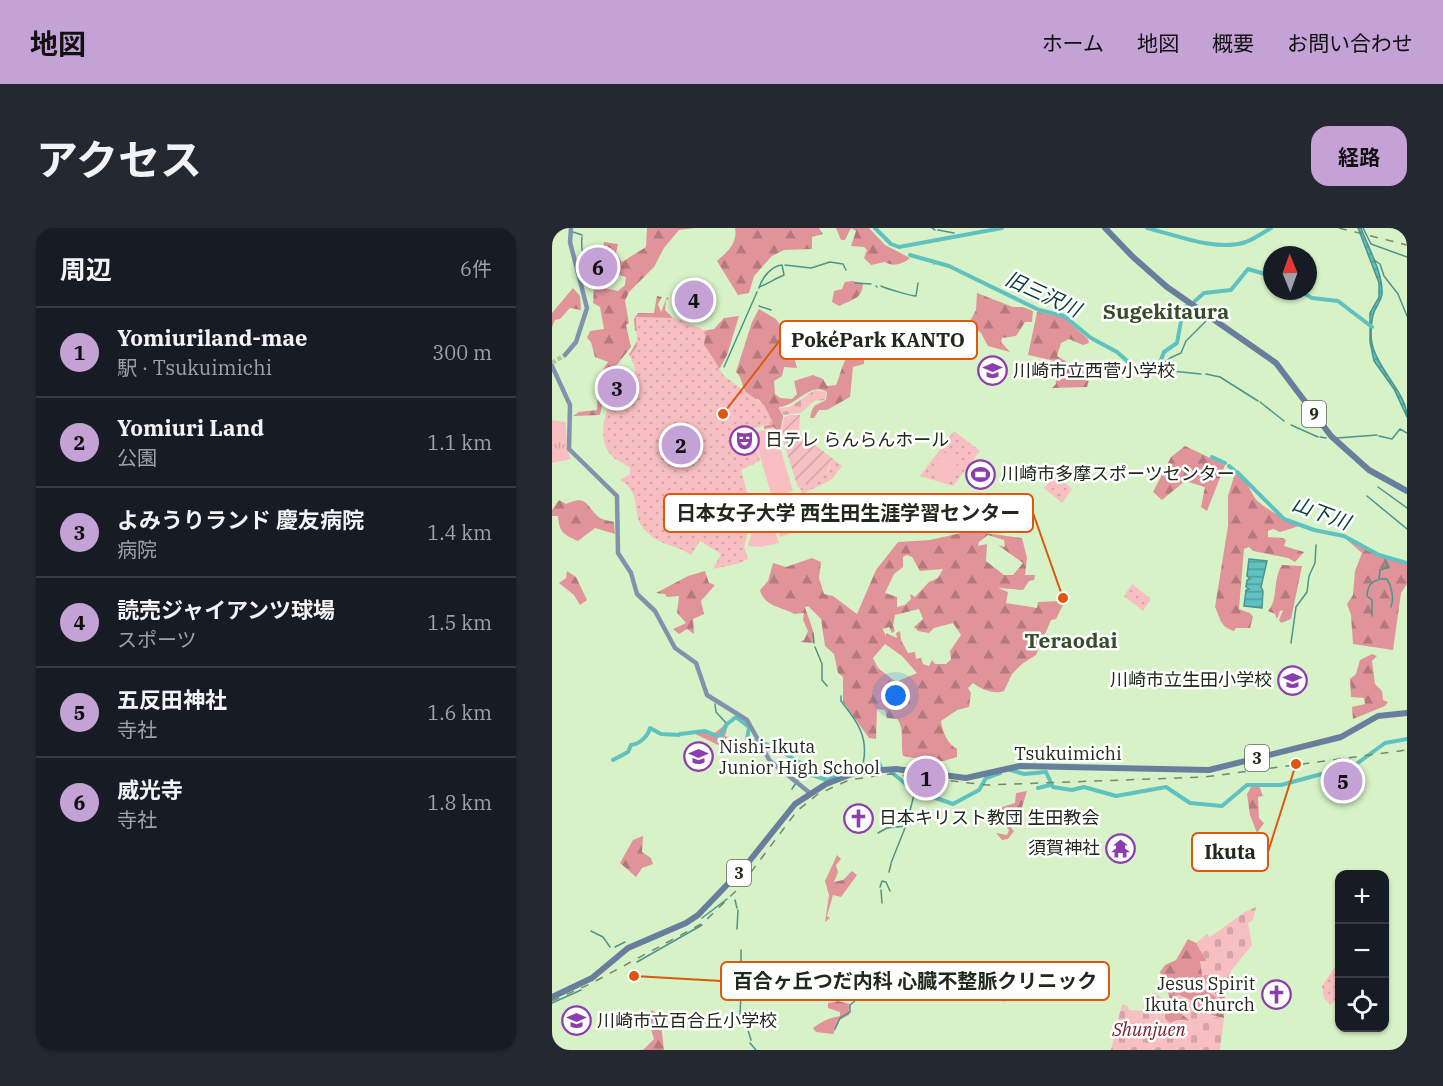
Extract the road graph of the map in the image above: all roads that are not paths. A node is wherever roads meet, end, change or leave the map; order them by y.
1 (571, 228) edge
2 (1106, 228) edge
3 (565, 355) tunnel mouth
4 (552, 366) edge
5 (1407, 491) edge
6 (1407, 713) edge
7 (810, 794) junction
8 (552, 997) edge

1 - 3 main road
2 - 5 main road, 9
4 - 7 main road
6 - 7 main road, Tsukuimichi / 3
7 - 8 main road, Tsukuimichi / 3

